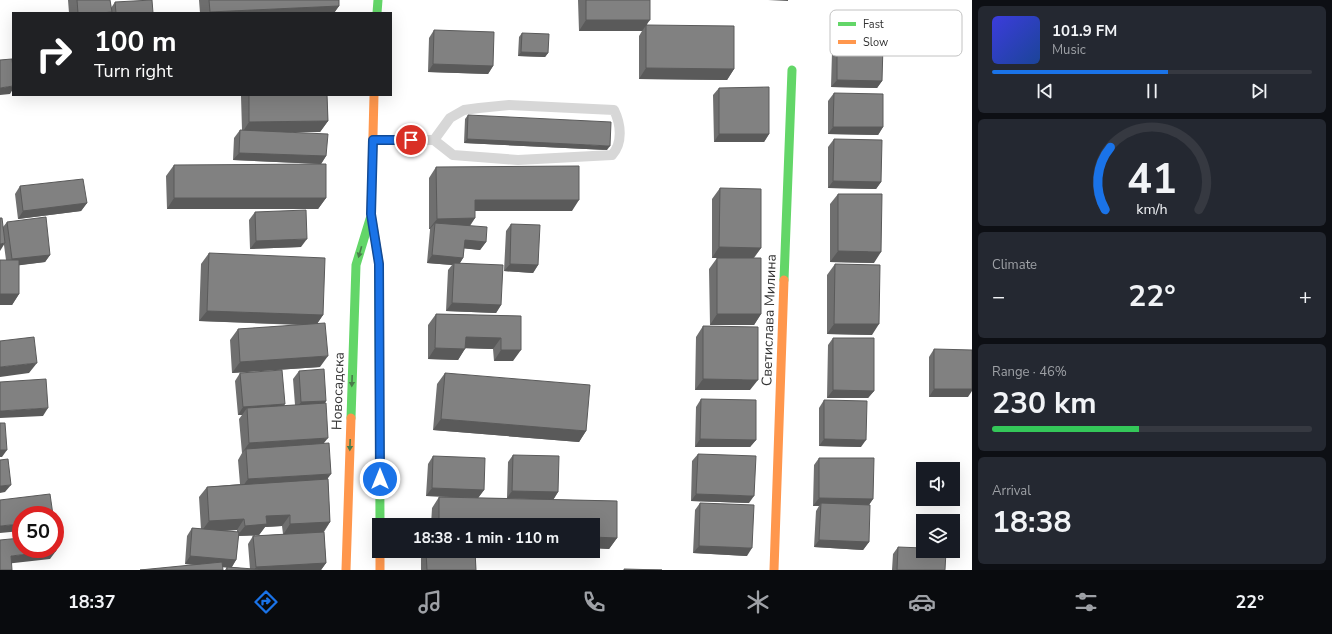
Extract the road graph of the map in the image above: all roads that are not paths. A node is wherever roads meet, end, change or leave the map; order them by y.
1 (374, 0) edge
2 (378, 0) edge
3 (377, 12) edge
4 (792, 70) dead end
5 (374, 96) edge
6 (373, 140) junction
7 (434, 140) junction
8 (371, 214) junction
9 (380, 518) edge
10 (380, 558) edge
11 (346, 570) edge
12 (380, 570) edge
13 (774, 570) edge

1 - 3 main road
2 - 3 main road
4 - 13 main road, Светислава Милина
5 - 6 main road, Новосадска
6 - 7 lane
6 - 8 main road, Новосадска
7 - 7 lane
8 - 9 main road, Новосадска
8 -> 11 main road, Новосадска
10 - 12 main road

